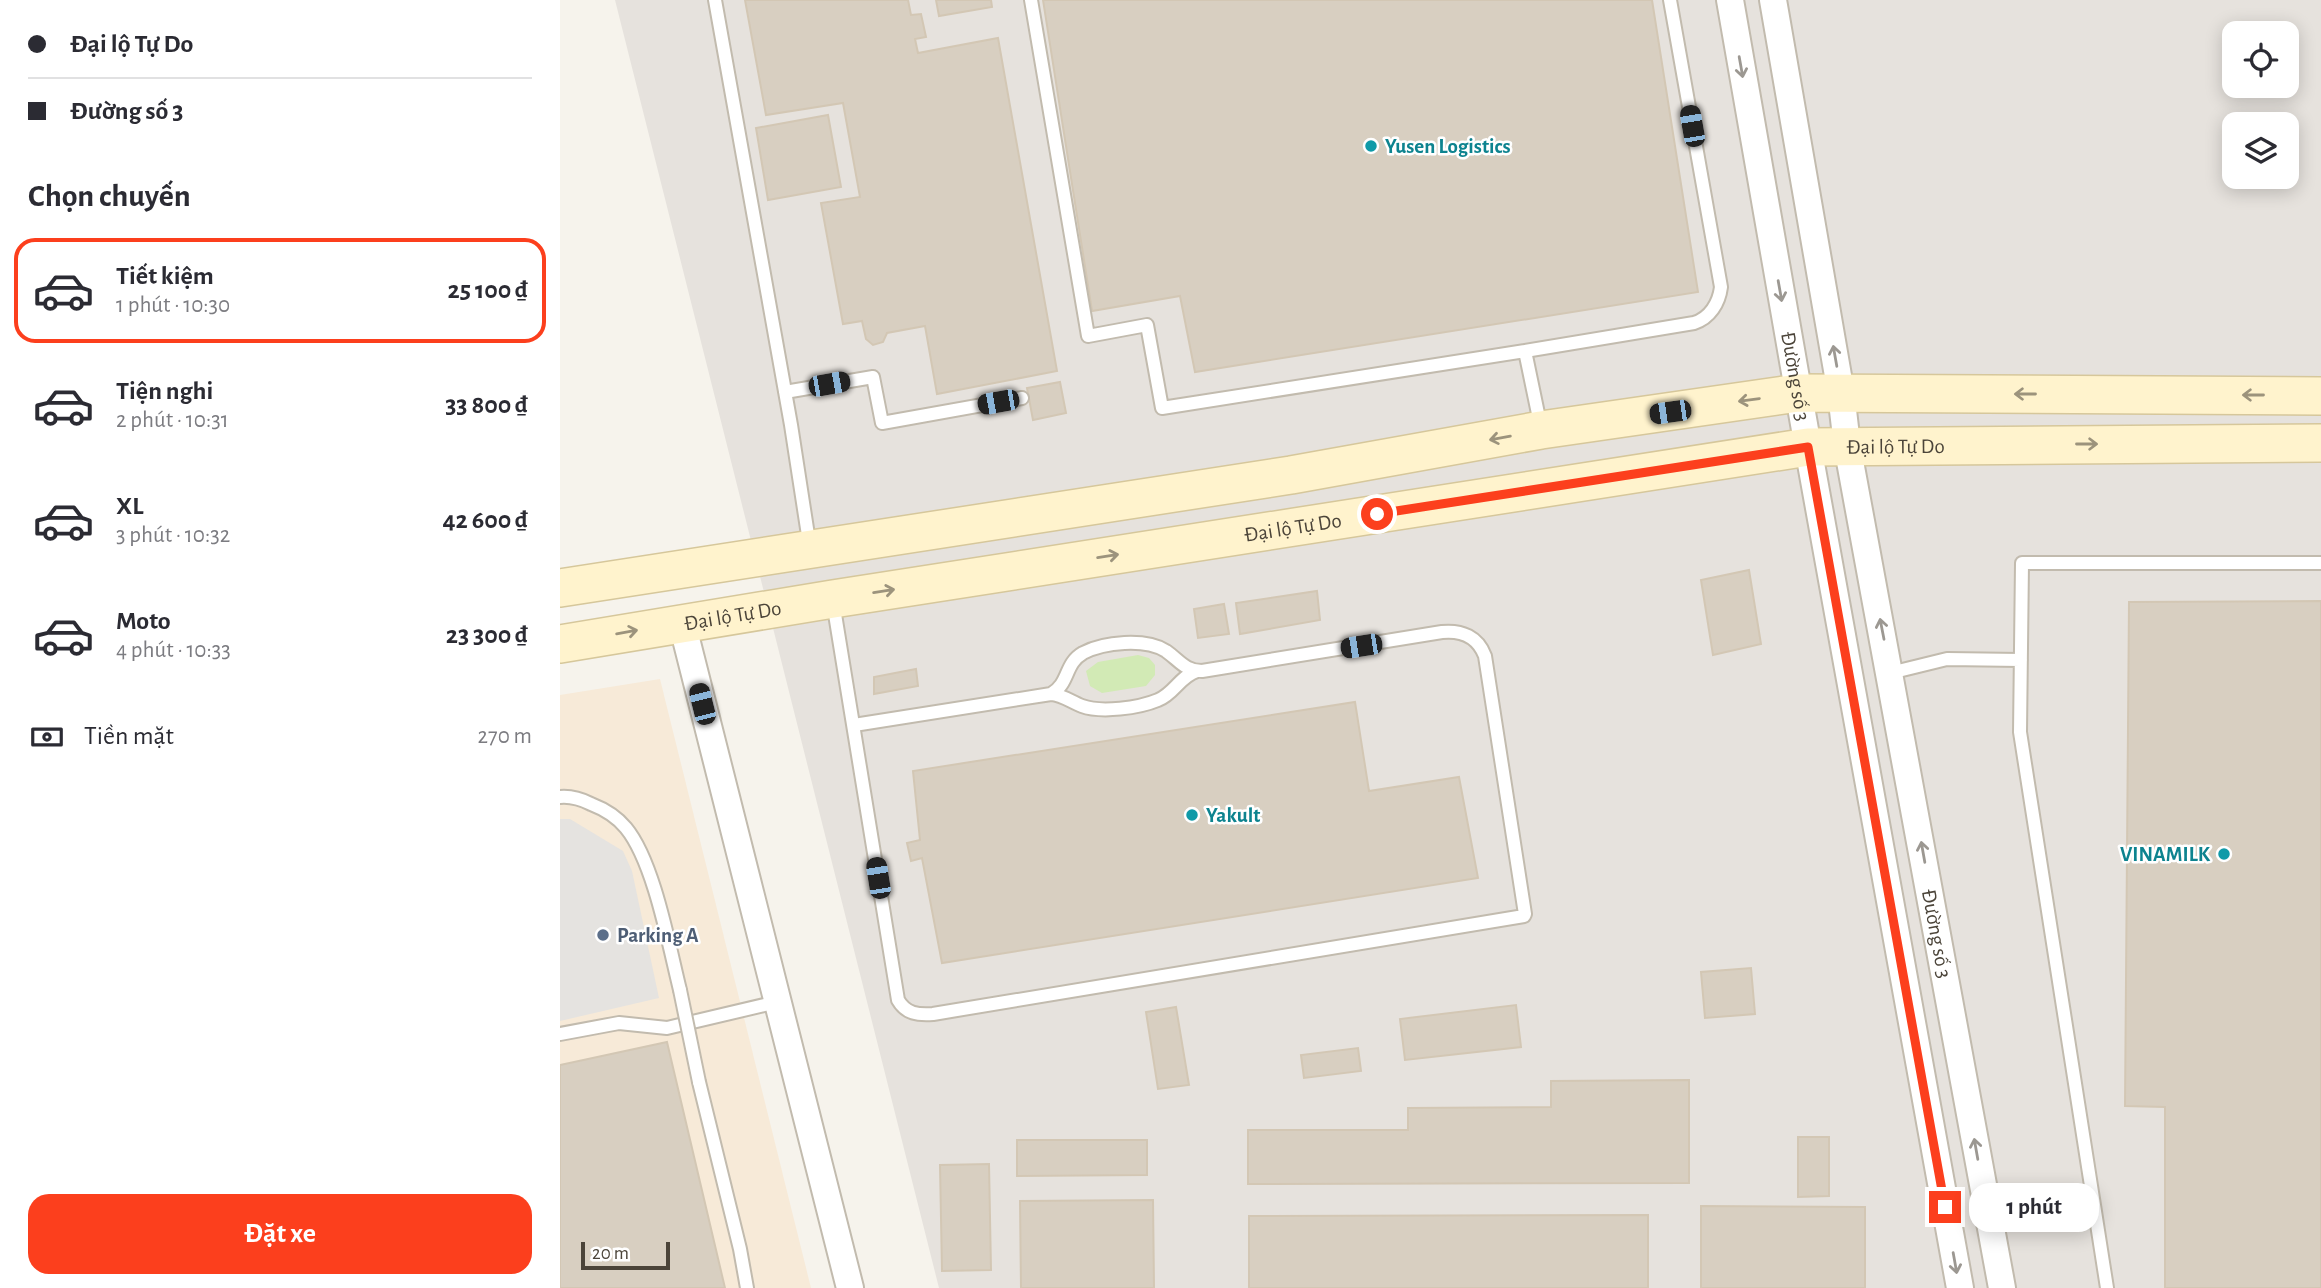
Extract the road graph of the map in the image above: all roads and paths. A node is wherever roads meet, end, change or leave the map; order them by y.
1 (715, 0) edge
2 (1031, 0) edge
3 (1670, 0) edge
4 (1730, 0) edge
5 (1773, 0) edge
6 (1525, 351) junction
7 (785, 392) junction
8 (1798, 393) junction
9 (1842, 393) junction
10 (2321, 396) edge
11 (1022, 398) dead end
12 (1541, 430) junction
13 (2321, 443) edge
14 (1847, 445) junction
15 (1808, 447) junction
16 (810, 550) junction
17 (2321, 563) edge
18 (560, 588) edge
19 (833, 598) junction
20 (682, 623) junction
21 (560, 644) edge
22 (2021, 660) junction
23 (1198, 671) junction
24 (1890, 673) junction
25 (1051, 694) junction
26 (854, 725) junction
27 (560, 797) edge
28 (777, 1002) junction
29 (560, 1034) edge
30 (747, 1288) edge
31 (850, 1288) edge
32 (1960, 1288) edge
33 (2002, 1288) edge
34 (2106, 1288) edge

1 - 7 lane
2 - 6 lane
3 - 6 lane
4 -> 8 street, Đường số 3
9 -> 5 street, Đường số 3
6 - 12 lane
7 - 11 lane
7 - 16 lane
8 - 9 street
8 -> 12 street
8 - 15 street, Đường số 3
10 -> 9 street
9 - 14 street, Đường số 3
12 -> 16 street
14 -> 13 street, Đại lộ Tự Do
14 - 15 street, Đại lộ Tự Do
24 -> 14 street, Đường số 3
19 -> 15 street, Đại lộ Tự Do
15 -> 32 street, Đường số 3
16 - 18 street
17 - 22 lane
19 - 20 street, Đại lộ Tự Do
19 - 26 lane
21 -> 20 street, Đại lộ Tự Do
20 - 28 street
22 - 24 lane
22 - 34 lane
23 - 25 lane
23 - 25 lane
23 - 26 lane
33 -> 24 street, Đường số 3
25 - 26 lane
27 - 30 lane, bridge
28 - 29 lane
28 - 31 street

